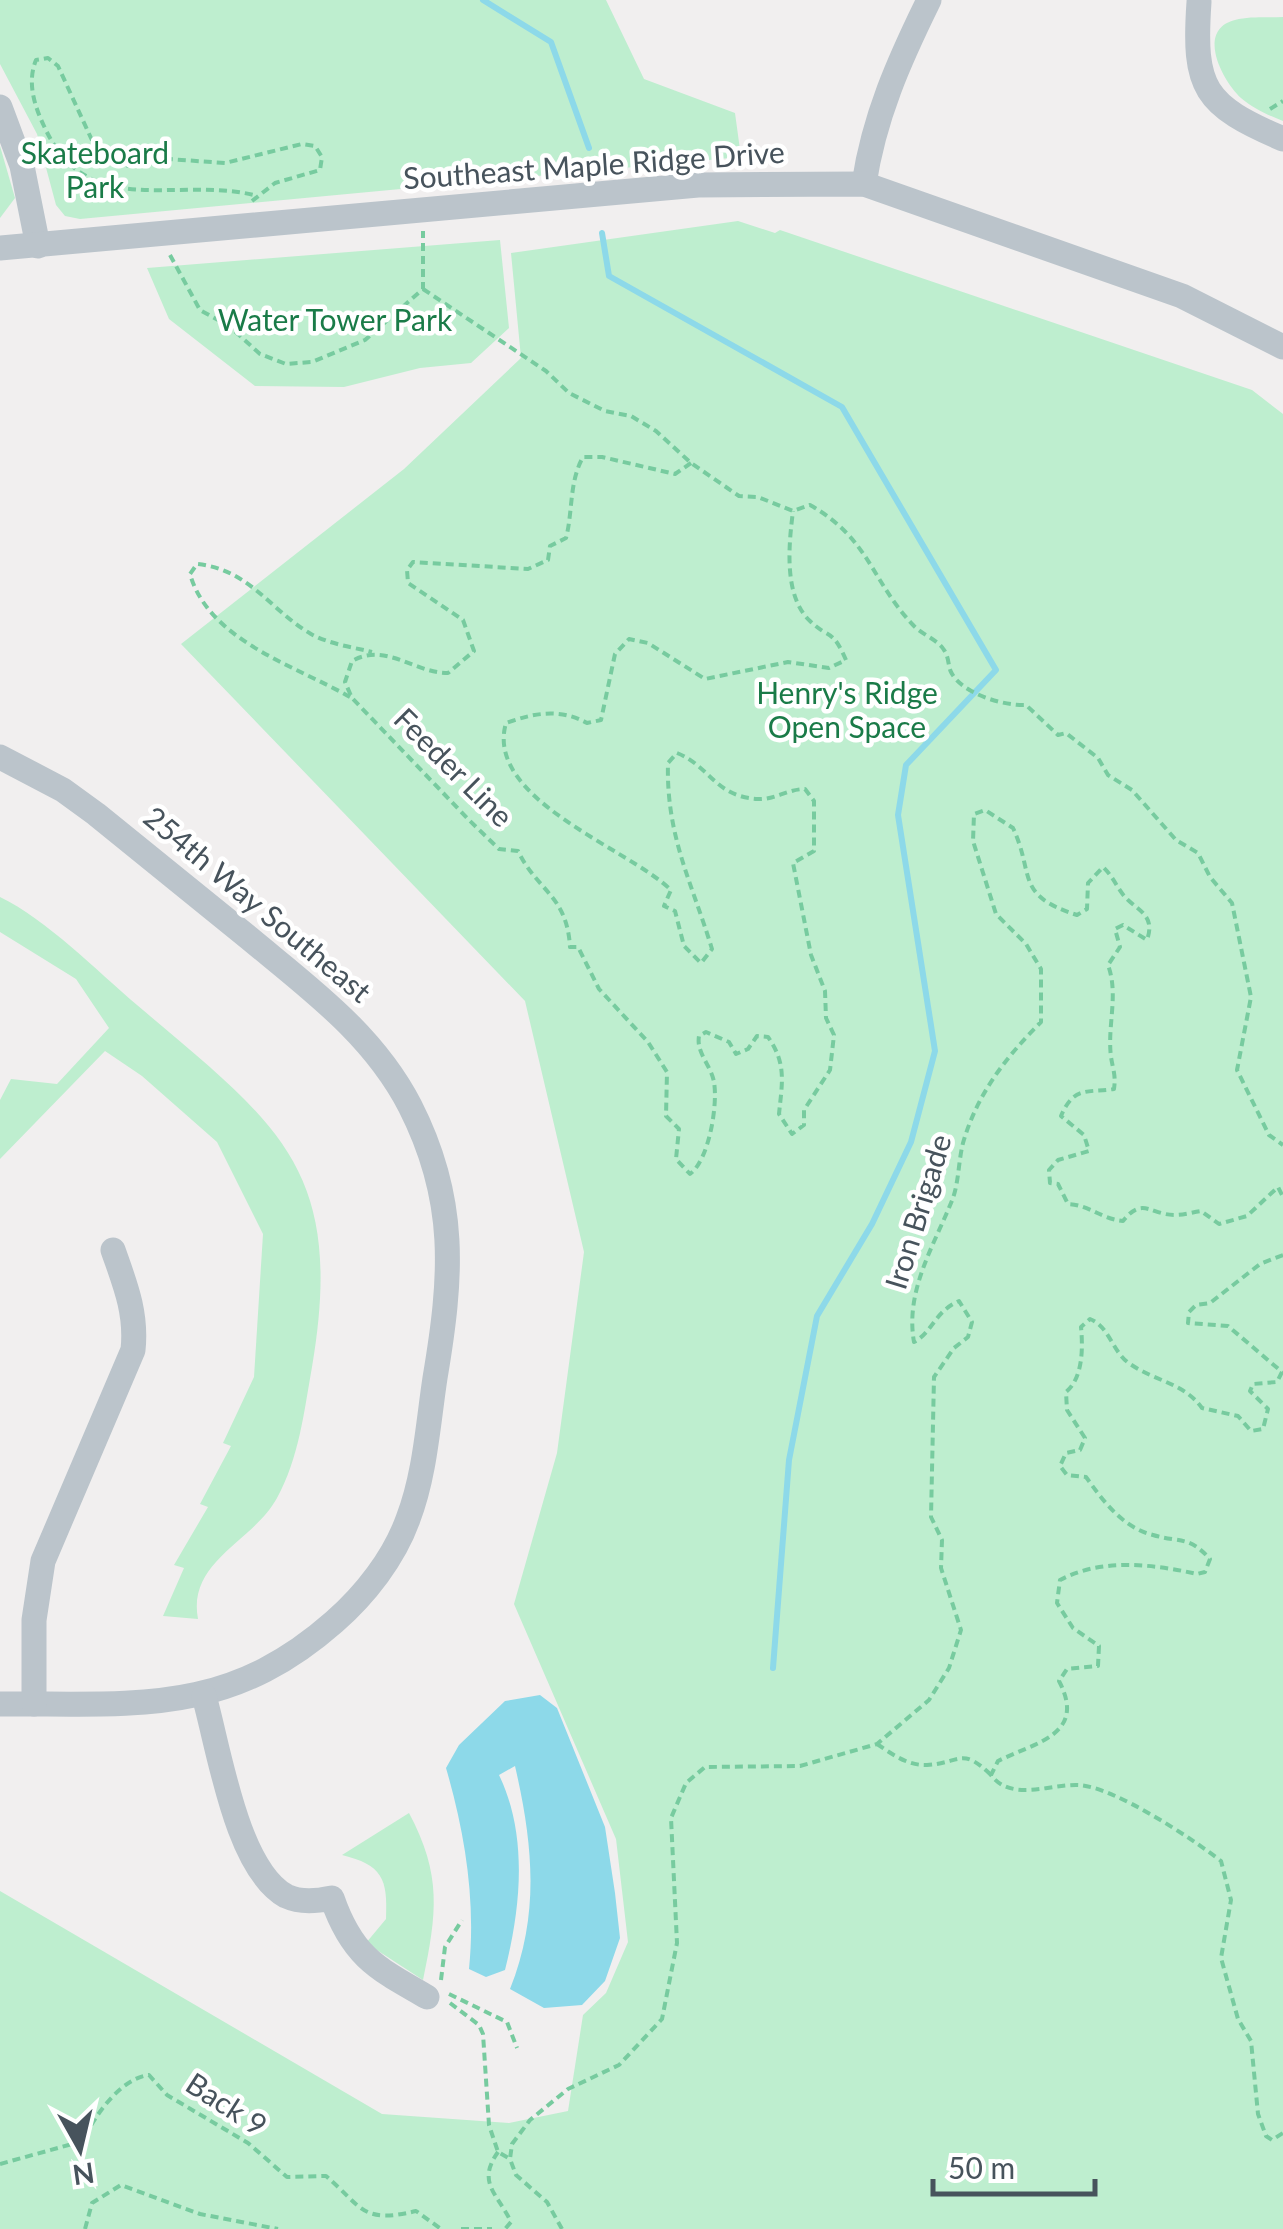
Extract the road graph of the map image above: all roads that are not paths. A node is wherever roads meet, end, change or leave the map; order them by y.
1 (929, 0) edge
2 (1203, 1) edge
3 (0, 107) edge
4 (1283, 140) edge
5 (864, 184) junction
6 (38, 246) junction
7 (0, 248) edge
8 (1283, 347) edge
9 (0, 757) edge
10 (112, 1250) dead end
11 (204, 1696) junction
12 (0, 1704) edge
13 (34, 1704) junction
14 (426, 1997) road end

1 - 5 street
2 - 4 street
3 - 6 street
5 - 6 street, Southeast Maple Ridge Drive
5 - 8 street, Southeast Maple Ridge Drive
6 - 7 street, Southeast Maple Ridge Drive
9 - 11 street, 254th Way Southeast
10 - 13 street
11 - 13 street, 254th Way Southeast
11 - 14 street
12 - 13 street, 254th Way Southeast

